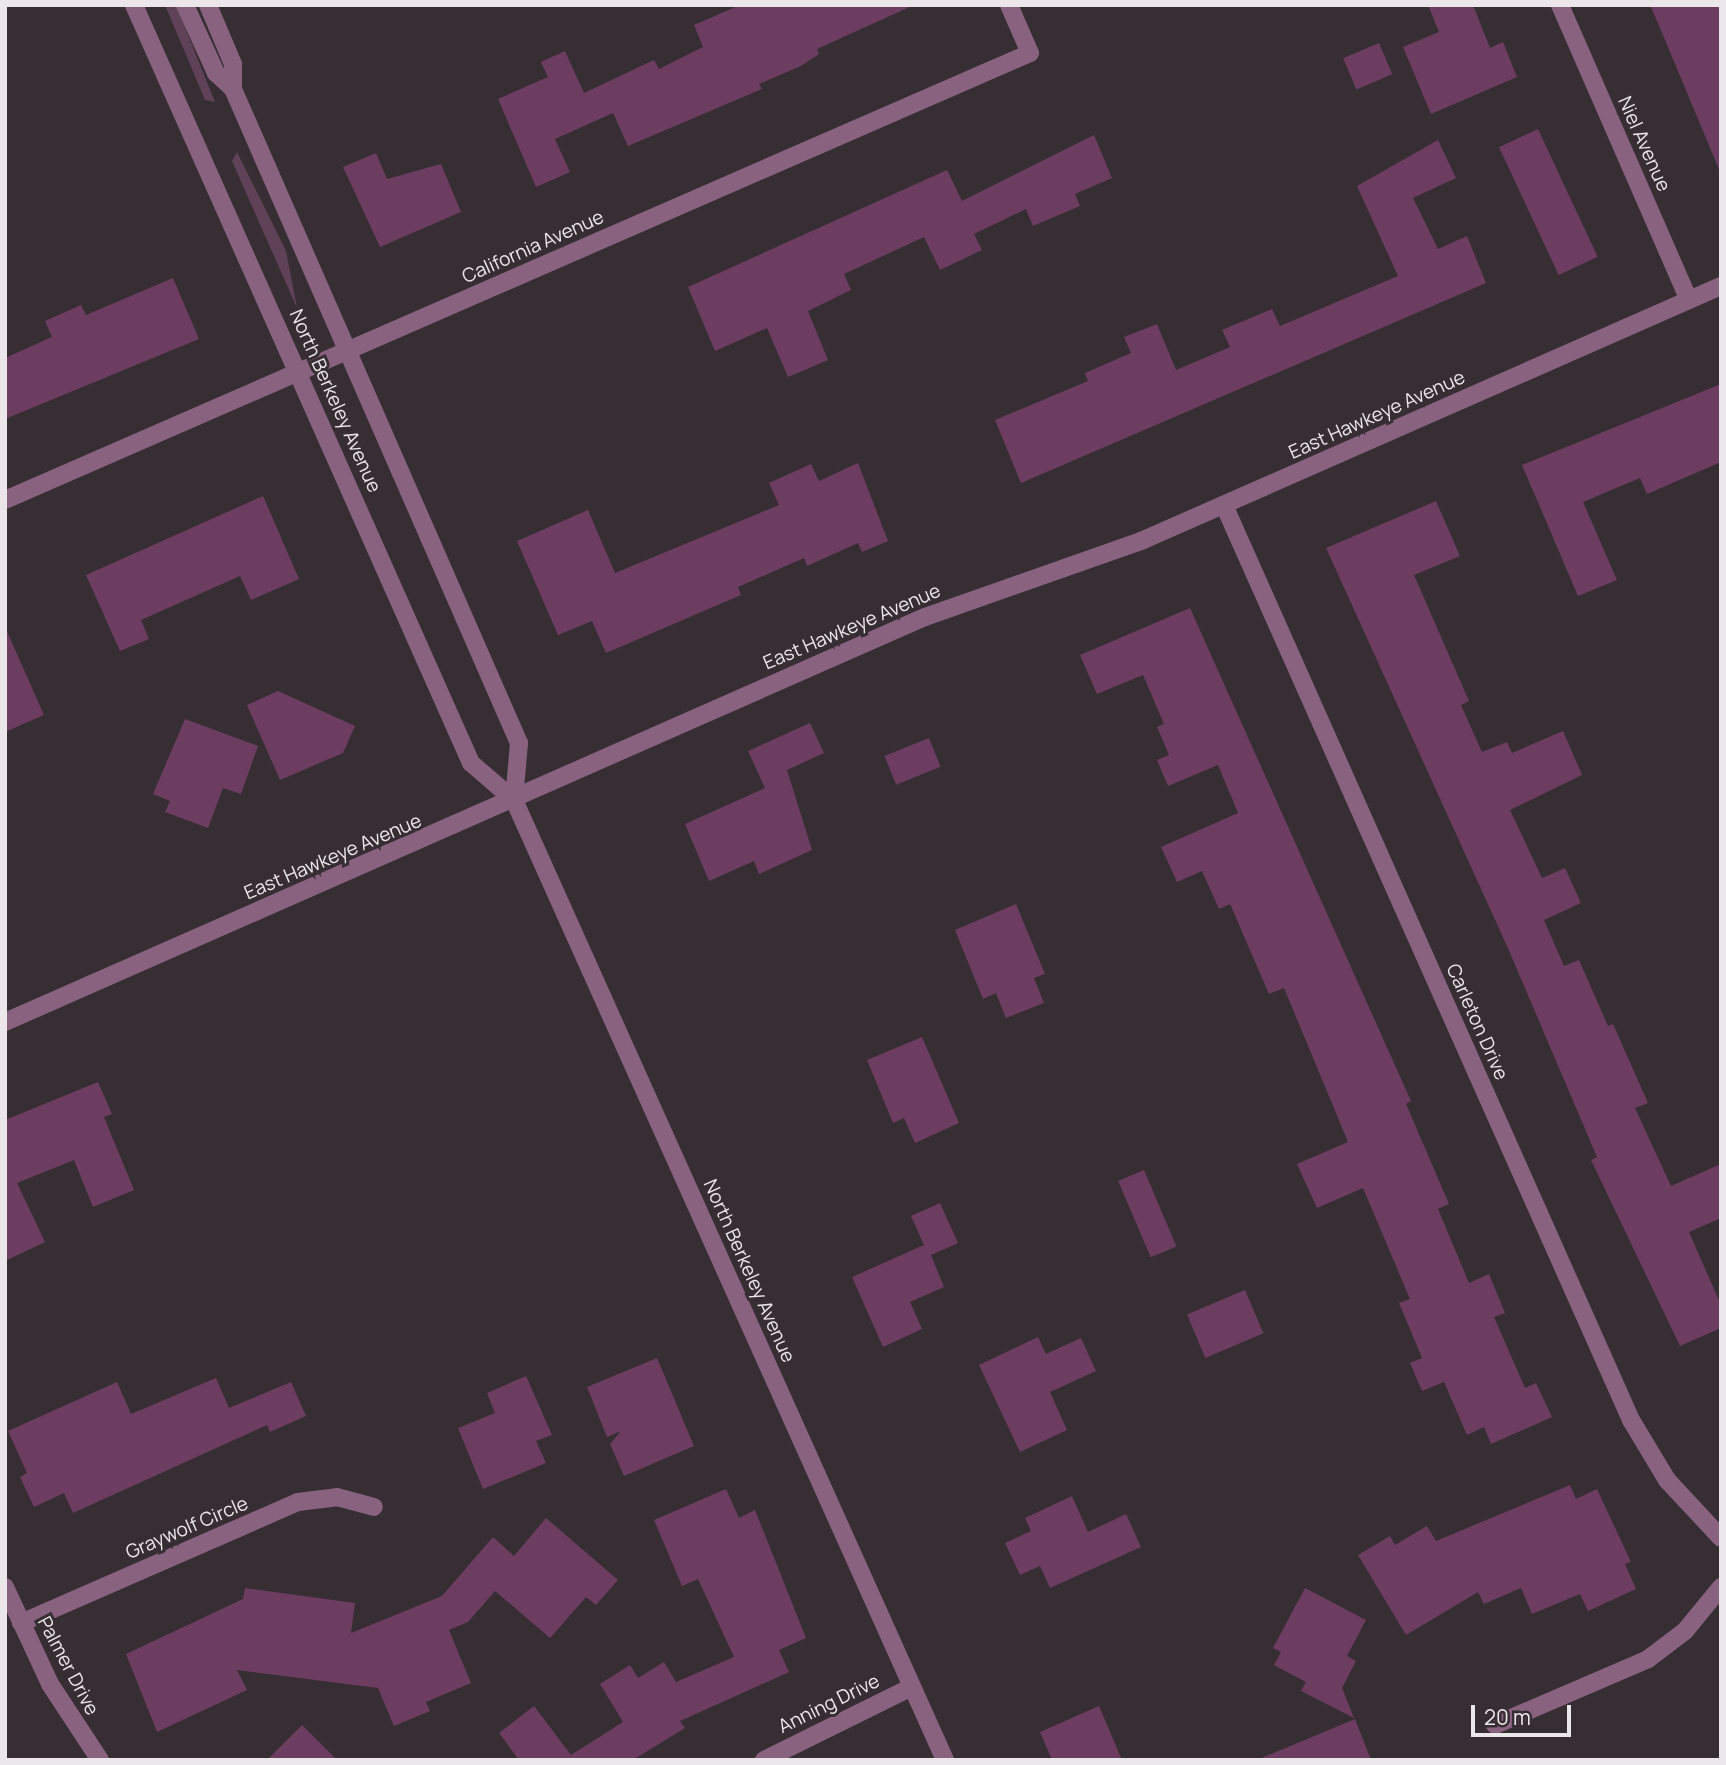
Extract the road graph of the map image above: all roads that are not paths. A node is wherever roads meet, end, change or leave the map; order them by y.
1 (134, 5) edge
2 (185, 5) edge
3 (208, 5) edge
4 (1009, 5) edge
5 (1560, 5) edge
6 (233, 89) junction
7 (1721, 286) edge
8 (1689, 300) junction
9 (348, 351) junction
10 (299, 372) junction
11 (5, 500) edge
12 (1224, 505) junction
13 (514, 800) junction
14 (5, 1022) edge
15 (374, 1507) dead end
16 (1721, 1538) edge
17 (5, 1587) edge
18 (1721, 1587) edge
19 (21, 1623) junction
20 (912, 1687) junction
21 (1495, 1726) dead end
22 (100, 1760) edge
23 (764, 1760) edge
24 (945, 1760) edge

1 - 10 street, North Berkeley Avenue
2 - 6 street, North Berkeley Avenue
3 - 6 street
4 - 9 street, California Avenue
5 - 8 street, Niel Avenue
6 - 9 street, North Berkeley Avenue
7 - 8 street, East Hawkeye Avenue
8 - 12 street, East Hawkeye Avenue
9 - 10 street, California Avenue
9 - 13 street, North Berkeley Avenue
10 - 11 street, California Avenue
10 - 13 street, North Berkeley Avenue
12 - 13 street, East Hawkeye Avenue
12 - 16 street, Carleton Drive
13 - 14 street, East Hawkeye Avenue
13 - 20 street, North Berkeley Avenue
15 - 19 street, Graywolf Circle
17 - 19 street, Palmer Drive
18 - 21 street
19 - 22 street, Palmer Drive
20 - 23 street, Anning Drive
20 - 24 street, North Berkeley Avenue

